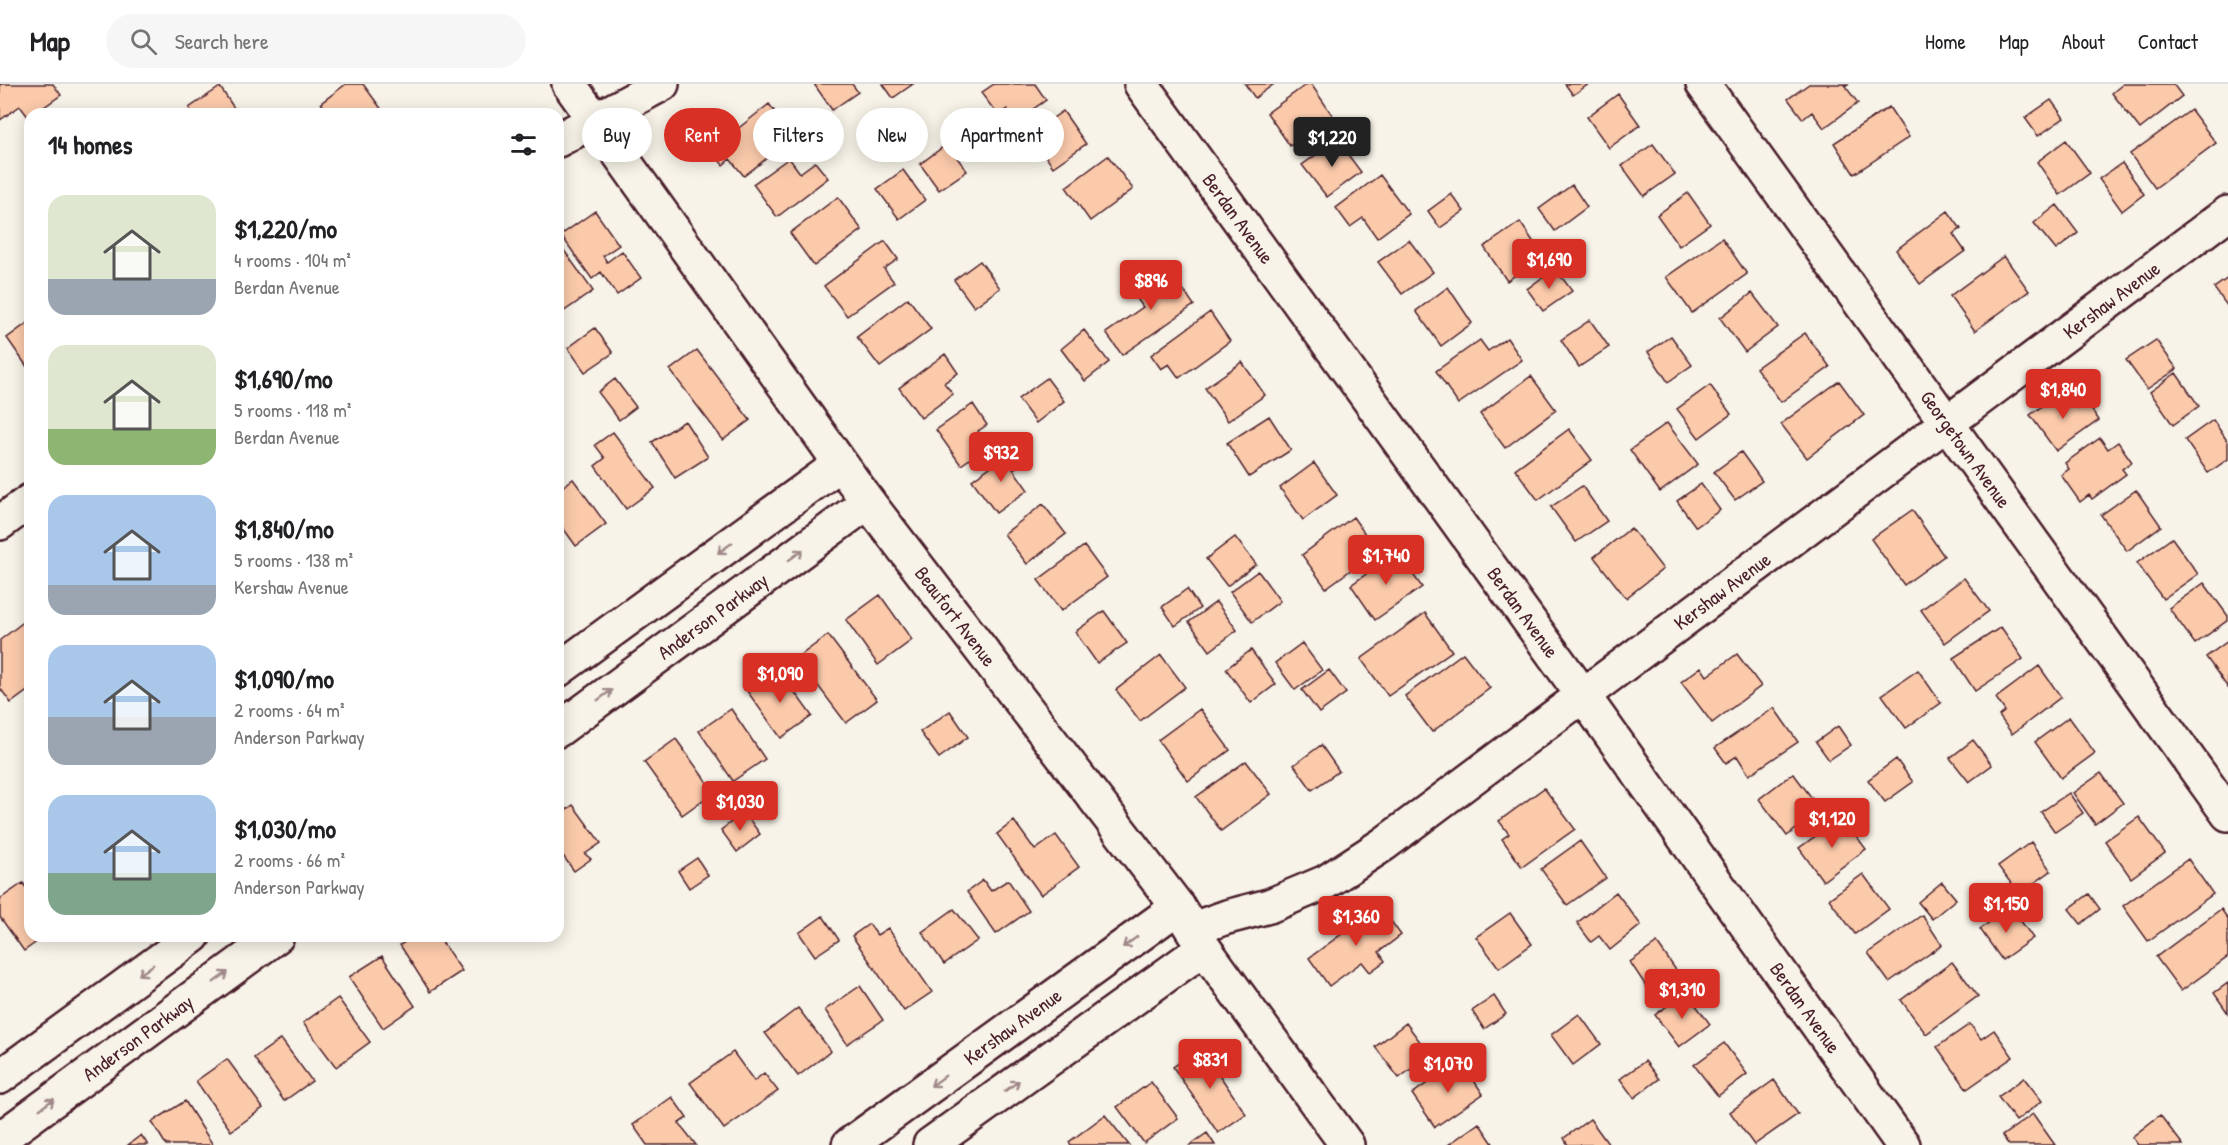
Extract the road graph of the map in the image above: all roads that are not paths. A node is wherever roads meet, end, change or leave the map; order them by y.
1 (569, 84) edge
2 (662, 84) edge
3 (1141, 84) edge
4 (1703, 84) edge
5 (587, 108) edge
6 (619, 108) edge
7 (582, 128) edge
8 (564, 137) edge
9 (625, 162) edge
10 (2228, 213) edge
11 (1947, 424) junction
12 (840, 464) junction
13 (868, 502) junction
14 (24, 505) edge
15 (0, 523) edge
16 (564, 666) edge
17 (1582, 694) junction
18 (564, 726) edge
19 (2228, 814) edge
20 (1192, 928) junction
21 (185, 942) edge
22 (269, 942) edge
23 (0, 1077) edge
24 (0, 1139) edge
25 (849, 1145) edge
26 (930, 1145) edge
27 (1347, 1145) edge
28 (1903, 1145) edge

1 - 5 street, Beaufort Avenue
2 - 6 street
3 - 17 street, Berdan Avenue
4 - 11 street, Georgetown Avenue
7 - 8 street
9 - 12 street, Beaufort Avenue
10 - 11 street, Kershaw Avenue
11 - 17 street, Kershaw Avenue
11 - 19 street, Georgetown Avenue
12 - 13 street, Beaufort Avenue
12 -> 16 street
18 -> 13 street, Anderson Parkway
13 - 20 street, Beaufort Avenue
14 - 15 street
17 - 20 street, Kershaw Avenue
17 - 28 street, Berdan Avenue
20 -> 25 street, Kershaw Avenue
26 -> 20 street, Kershaw Avenue
20 - 27 street, Beaufort Avenue
21 -> 23 street
24 -> 22 street, Anderson Parkway

